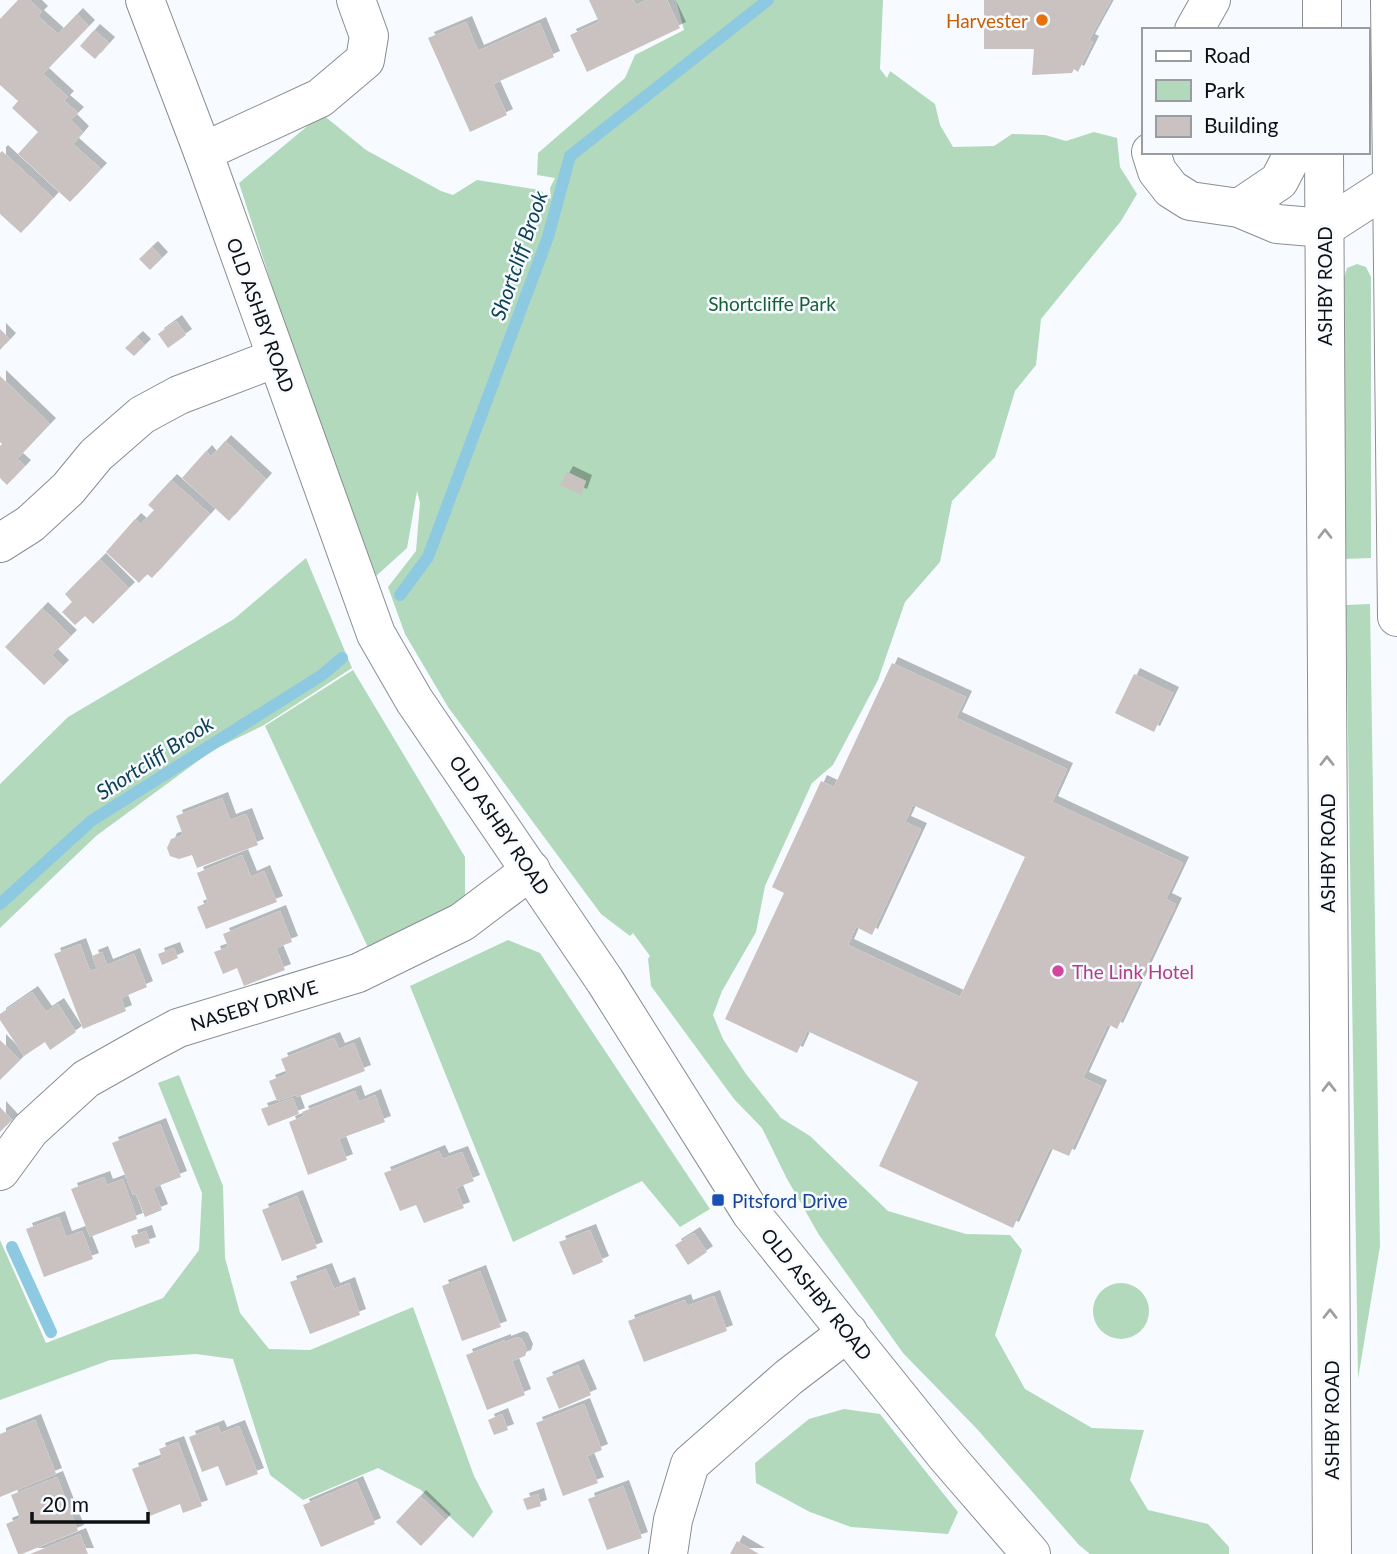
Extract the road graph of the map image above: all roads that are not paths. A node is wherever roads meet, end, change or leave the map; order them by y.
1 (145, 0) edge
2 (356, 0) edge
3 (1211, 0) edge
4 (1322, 0) edge
5 (1391, 0) edge
6 (1195, 28) edge
7 (1322, 28) edge
8 (203, 152) junction
9 (1152, 154) edge
10 (1293, 154) edge
11 (1324, 154) edge
12 (1392, 184) junction
13 (1239, 208) junction
14 (1324, 228) junction
15 (276, 358) junction
16 (0, 543) edge
17 (1397, 617) edge
18 (531, 870) junction
19 (0, 1171) edge
20 (848, 1332) junction
21 (668, 1554) edge
22 (1031, 1554) edge
23 (1332, 1554) edge

1 - 8 street, OLD ASHBY ROAD
2 - 8 street
3 - 6 street
4 - 7 street
5 - 12 street
8 - 15 street, OLD ASHBY ROAD
9 - 13 street
10 - 13 street
11 - 14 street, ASHBY ROAD
12 - 14 street
12 - 17 street
13 - 14 street
23 -> 14 street, ASHBY ROAD
15 - 16 street
15 - 18 street, OLD ASHBY ROAD
18 - 19 street, NASEBY DRIVE
18 - 20 street, OLD ASHBY ROAD
20 - 21 street
20 - 22 street, OLD ASHBY ROAD

